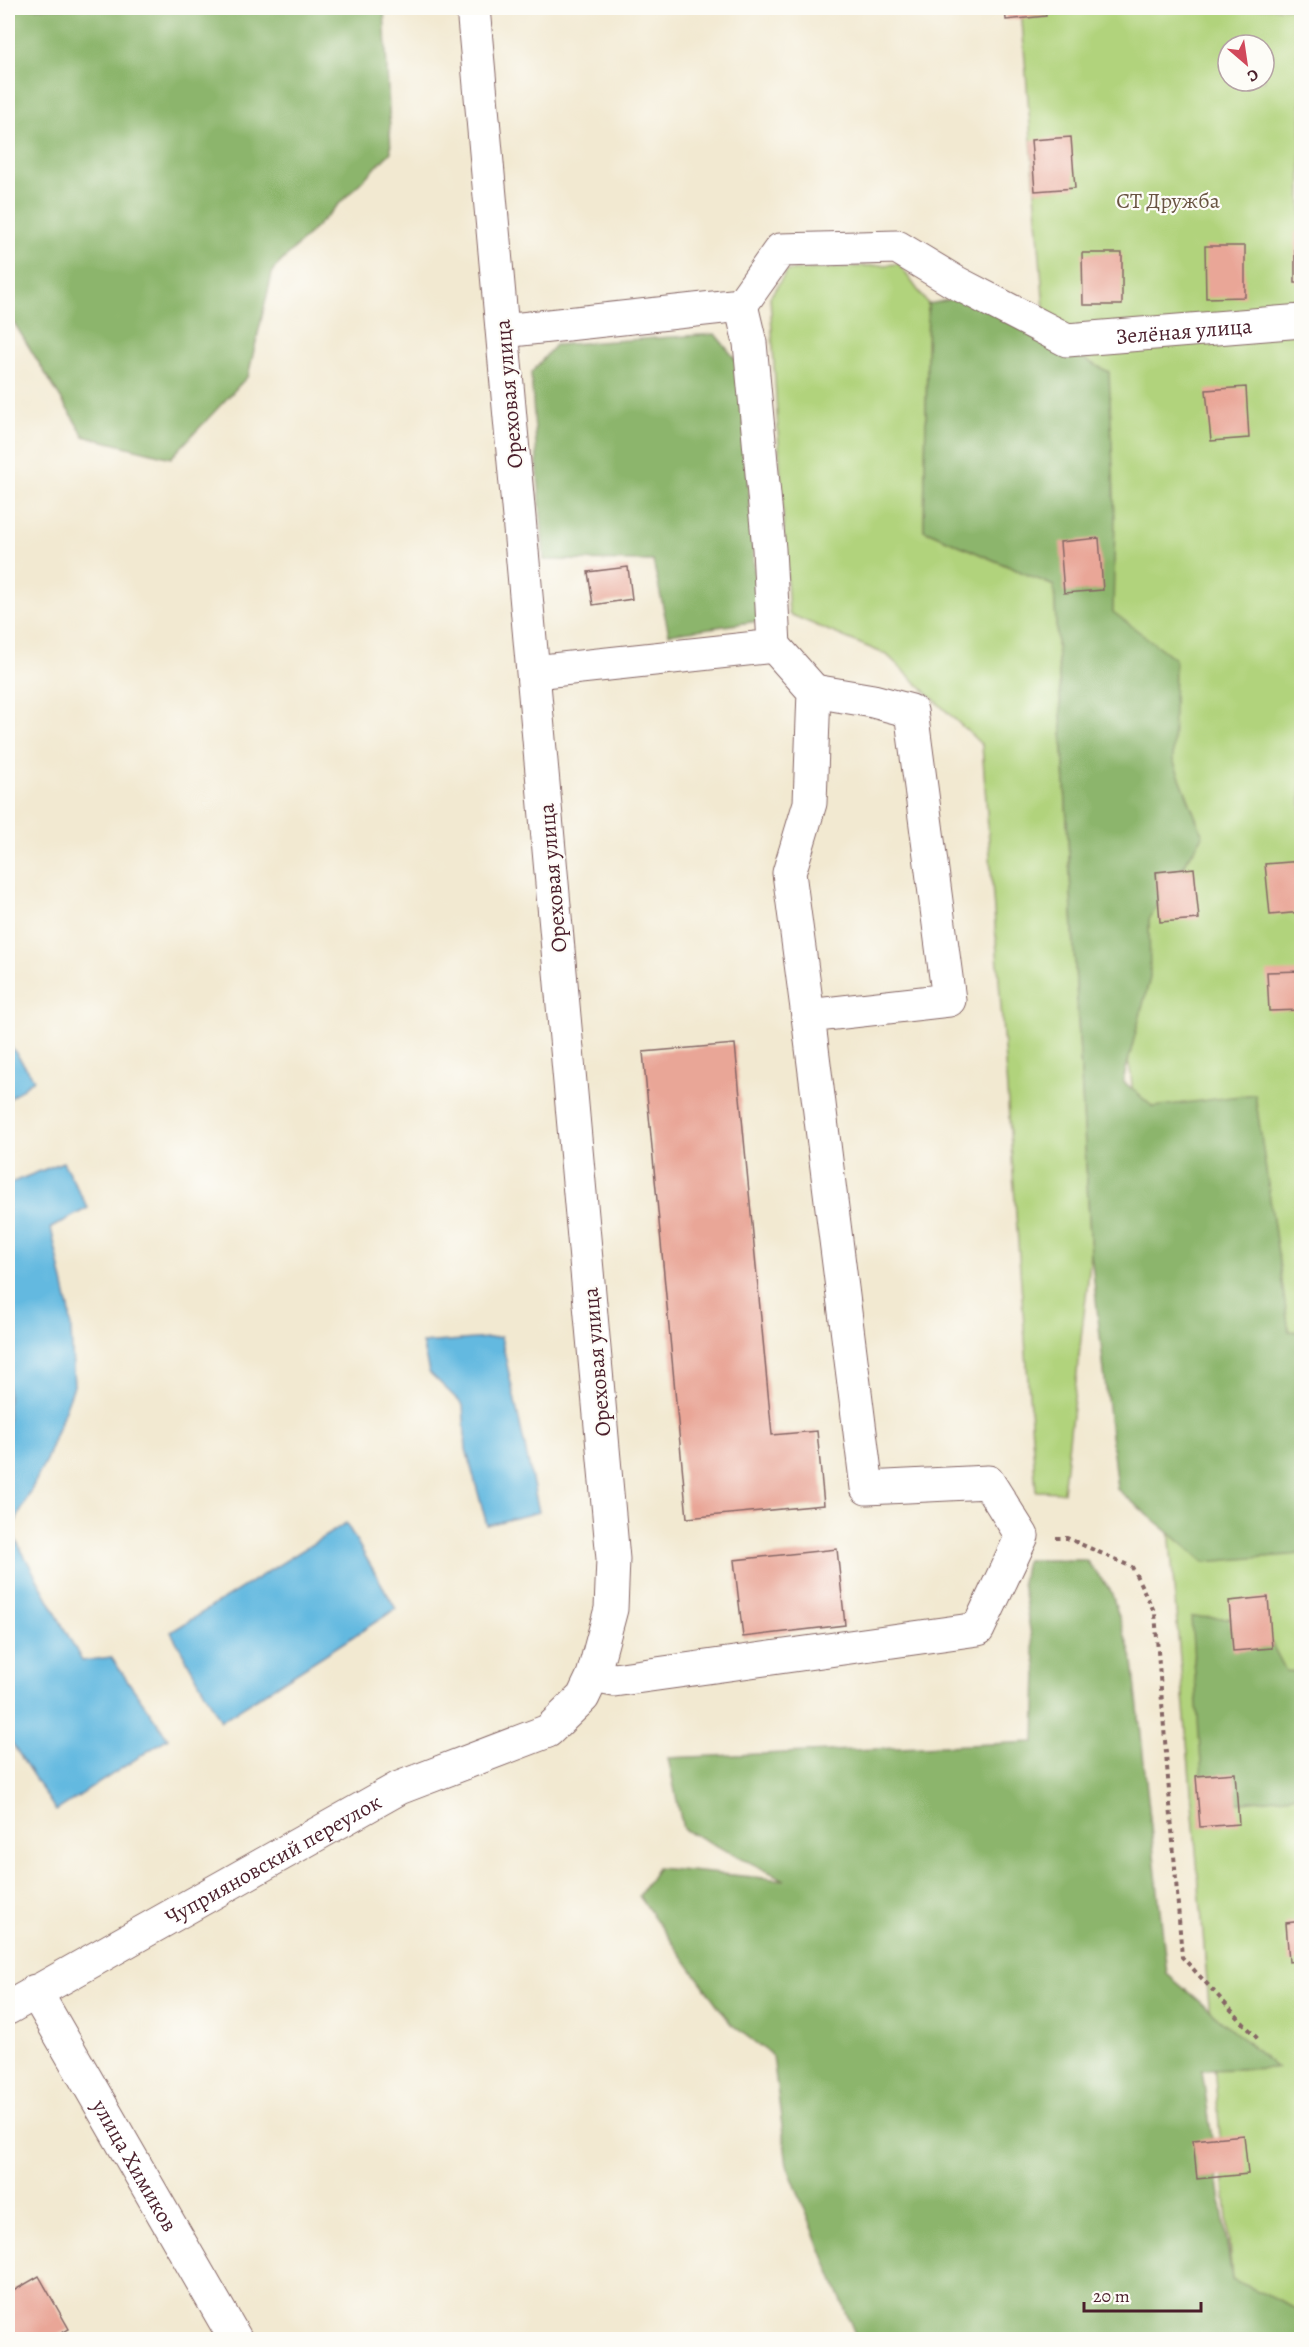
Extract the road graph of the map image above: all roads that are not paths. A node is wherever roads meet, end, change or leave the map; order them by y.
1 (473, 8) edge
2 (741, 305) junction
3 (1302, 321) edge
4 (503, 331) junction
5 (774, 646) junction
6 (534, 672) junction
7 (814, 691) junction
8 (808, 1016) junction
9 (593, 1676) junction
10 (548, 1731) joint
11 (21, 1999) edge
12 (236, 2340) edge

1 - 4 street, Ореховая улица
2 - 3 street, Зелёная улица
2 - 4 street
2 - 5 street
4 - 6 street, Ореховая улица
5 - 6 street
5 - 7 street
6 - 9 street, Ореховая улица
7 - 8 street
7 - 8 street
8 - 9 street
9 - 10 street, Ореховая улица
10 - 11 street, Чуприяновский переулок
11 - 12 street, улица Химиков

